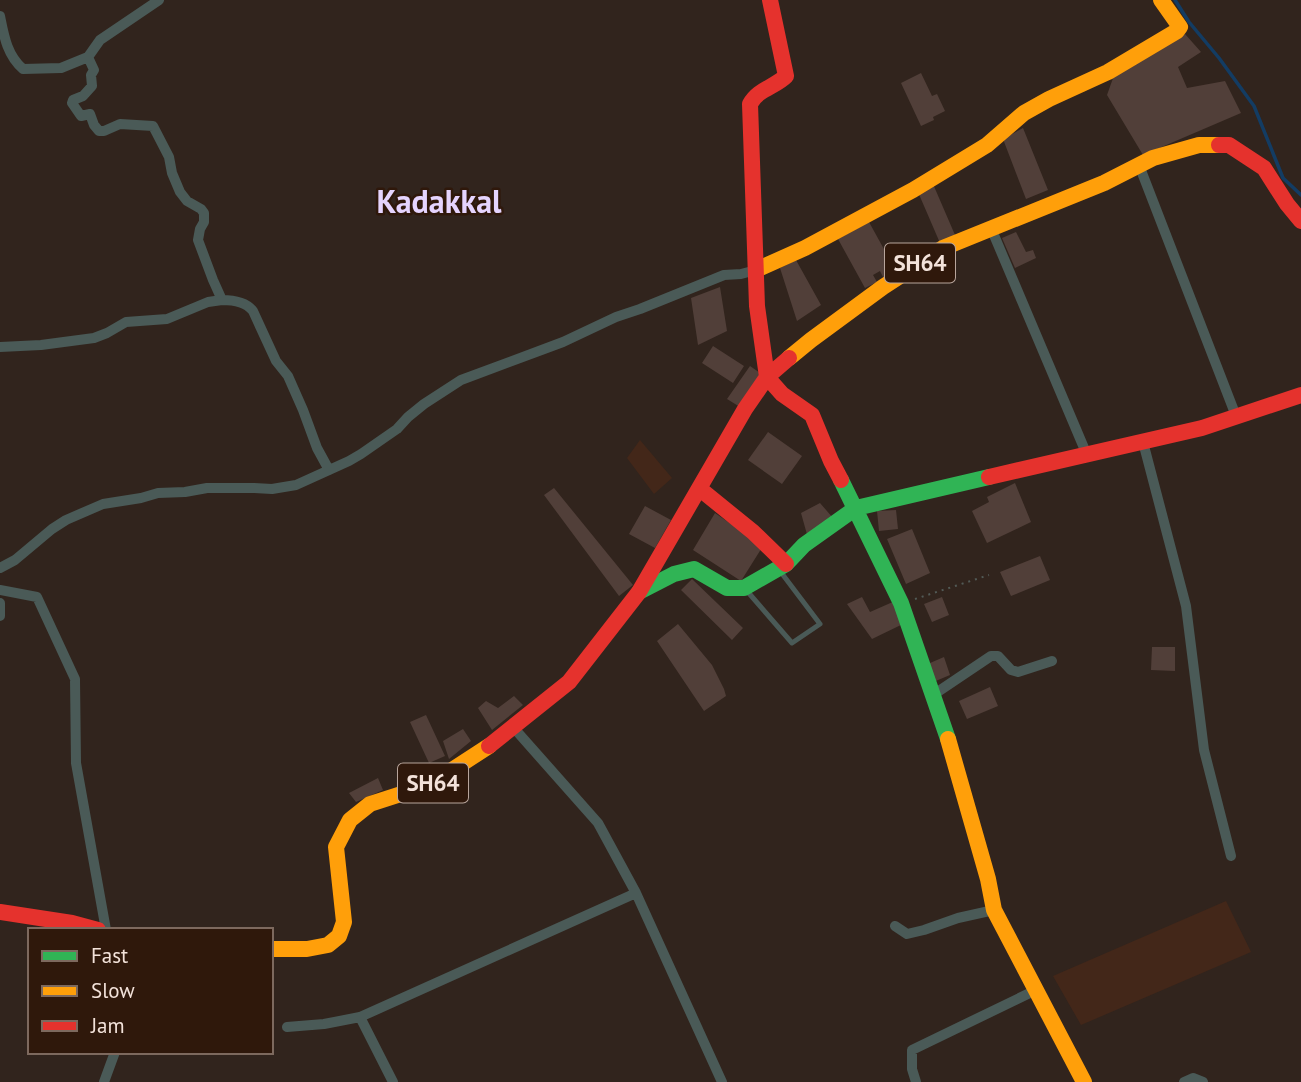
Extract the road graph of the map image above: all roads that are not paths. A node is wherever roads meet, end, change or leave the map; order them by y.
1 (159, 0) edge
2 (769, 0) edge
3 (1161, 0) edge
4 (0, 16) edge
5 (88, 57) junction
6 (1139, 165) junction
7 (1301, 221) edge
8 (991, 228) junction
9 (756, 270) junction
10 (222, 300) junction
11 (0, 347) edge
12 (767, 377) junction
13 (1301, 395) edge
14 (1237, 416) junction
15 (1143, 442) junction
16 (1087, 455) junction
17 (329, 470) junction
18 (700, 489) junction
19 (856, 508) junction
20 (782, 566) junction
21 (0, 568) edge
22 (744, 588) junction
23 (0, 590) edge
24 (639, 592) junction
25 (0, 603) edge
26 (0, 616) edge
27 (1052, 661) dead end
28 (933, 695) junction
29 (513, 727) junction
30 (1231, 856) dead end
31 (636, 893) junction
32 (994, 910) junction
33 (0, 912) edge
34 (895, 926) dead end
35 (91, 928) edge
36 (106, 928) edge
37 (273, 949) edge
38 (1036, 990) junction
39 (360, 1017) junction
40 (287, 1027) dead end
41 (114, 1054) edge
42 (104, 1082) edge
43 (393, 1082) edge
44 (722, 1082) edge
45 (916, 1082) edge
46 (1084, 1082) edge
47 (1184, 1082) edge
48 (1203, 1082) edge

1 - 5 street
2 - 9 main road
3 - 9 main road
4 - 5 street
5 - 10 street
6 - 7 main road, SH64
6 - 8 main road, SH64
6 - 14 street
8 - 12 main road, SH64
8 - 16 street
9 - 12 main road
9 - 17 street
10 - 11 street
10 - 17 street
12 - 18 main road, SH64
12 - 19 main road
13 - 14 main road
14 - 15 main road
15 - 16 main road
15 - 30 street
16 - 19 main road
17 - 21 street
18 - 20 main road
18 - 24 main road, SH64
19 - 20 main road
19 - 28 main road
20 - 22 main road
20 - 22 lane
22 - 24 main road
23 - 36 street
24 - 29 main road, SH64
25 - 26 street
27 - 28 street
28 - 32 main road
29 - 31 street
29 - 37 main road, SH64
31 - 39 street
31 - 44 street
32 - 34 street
32 - 38 main road
33 - 35 main road
38 - 45 street
38 - 46 main road
39 - 40 street
39 - 43 street
41 - 42 street
47 - 48 street

